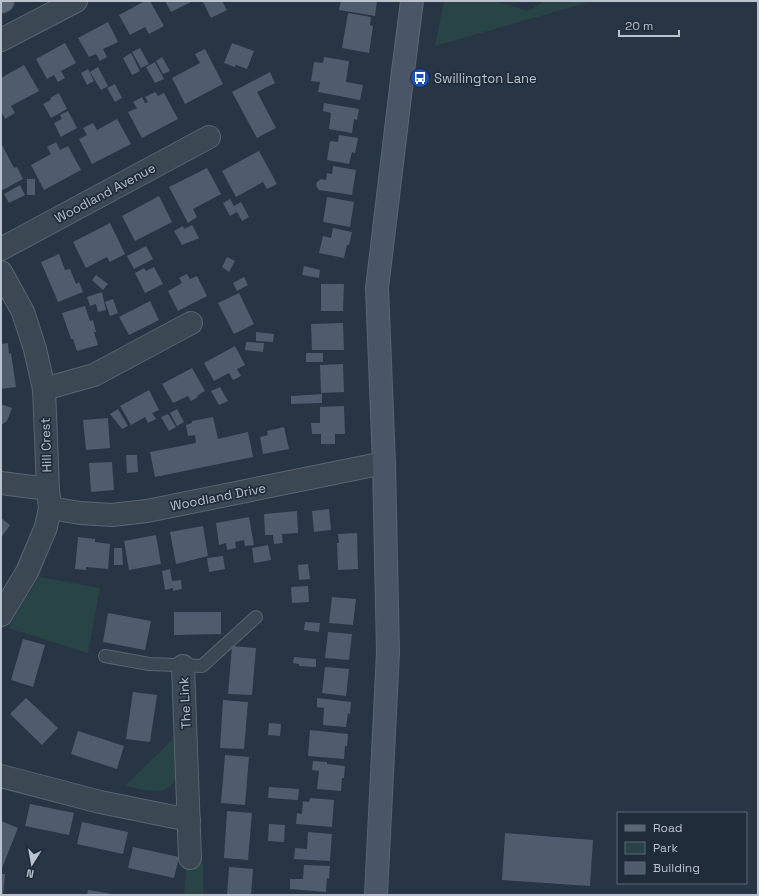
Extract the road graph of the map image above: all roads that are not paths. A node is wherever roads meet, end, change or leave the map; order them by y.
1 (76, 1) edge
2 (412, 1) edge
3 (1, 40) edge
4 (209, 138) dead end
5 (1, 249) edge
6 (1, 272) edge
7 (191, 322) dead end
8 (44, 388) junction
9 (384, 463) junction
10 (1, 483) edge
11 (49, 499) junction
12 (1, 615) edge
13 (256, 617) dead end
14 (105, 656) dead end
15 (183, 666) junction
16 (1, 776) edge
17 (189, 820) junction
18 (190, 858) dead end
19 (376, 895) edge

1 - 3 street
2 - 9 street
4 - 5 street, Woodland Avenue
6 - 8 street, Hill Crest
7 - 8 street
8 - 11 street, Hill Crest
9 - 11 street, Woodland Drive
9 - 19 street
10 - 11 street, Woodland Drive
11 - 12 street, Hill Crest
13 - 15 lane
14 - 15 lane, The Link
15 - 17 street, The Link
16 - 17 street
17 - 18 street, The Link

